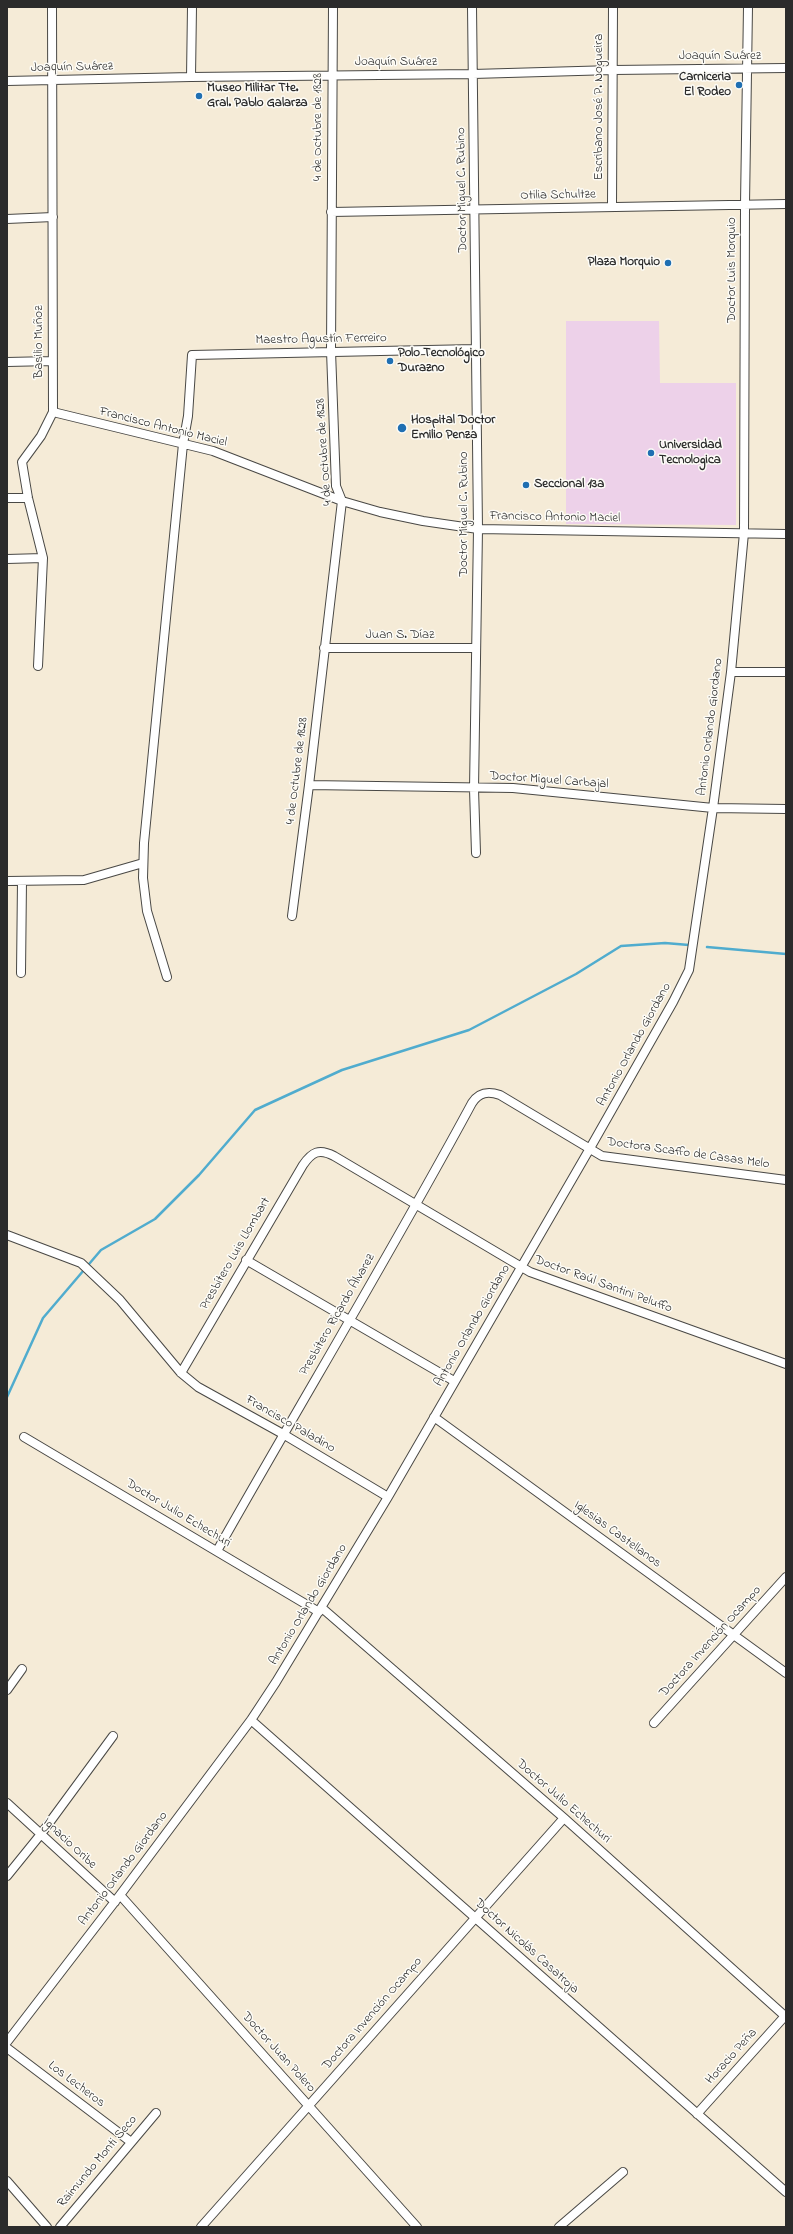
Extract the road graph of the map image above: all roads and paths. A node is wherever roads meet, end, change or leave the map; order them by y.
1 (52, 7) edge
2 (192, 7) edge
3 (333, 7) edge
4 (472, 7) edge
5 (613, 7) edge
6 (748, 7) edge
7 (747, 68) junction
8 (786, 68) edge
9 (613, 70) junction
10 (473, 74) junction
11 (331, 76) junction
12 (191, 77) junction
13 (7, 81) edge
14 (52, 81) junction
15 (745, 204) junction
16 (786, 204) edge
17 (612, 206) junction
18 (476, 209) junction
19 (331, 212) junction
20 (53, 218) junction
21 (7, 219) edge
22 (475, 349) junction
23 (331, 351) junction
24 (52, 361) junction
25 (7, 362) edge
26 (53, 412) junction
27 (183, 444) junction
28 (7, 498) edge
29 (28, 498) junction
30 (342, 501) junction
31 (478, 529) junction
32 (744, 533) junction
33 (786, 534) edge
34 (43, 558) junction
35 (7, 559) edge
36 (324, 648) junction
37 (476, 648) junction
38 (38, 666) dead end
39 (731, 672) junction
40 (786, 672) edge
41 (309, 785) junction
42 (474, 788) junction
43 (714, 808) junction
44 (786, 809) edge
45 (476, 853) dead end
46 (143, 862) junction
47 (7, 881) edge
48 (22, 881) junction
49 (292, 916) dead end
50 (21, 973) dead end
51 (167, 977) dead end
52 (483, 1093) joint
53 (589, 1150) junction
54 (316, 1151) joint
55 (786, 1180) edge
56 (417, 1205) junction
57 (7, 1234) edge
58 (246, 1260) junction
59 (521, 1268) junction
60 (349, 1320) junction
61 (786, 1364) edge
62 (181, 1373) junction
63 (454, 1381) junction
64 (434, 1417) junction
65 (283, 1434) junction
66 (24, 1437) dead end
67 (388, 1497) junction
68 (217, 1552) junction
69 (786, 1577) edge
70 (321, 1610) junction
71 (735, 1635) junction
72 (22, 1669) dead end
73 (786, 1672) edge
74 (7, 1690) edge
75 (251, 1720) junction
76 (654, 1722) dead end
77 (113, 1736) dead end
78 (7, 1803) edge
79 (564, 1818) junction
80 (41, 1834) junction
81 (7, 1876) edge
82 (117, 1898) junction
83 (475, 1918) junction
84 (786, 2017) edge
85 (7, 2042) edge
86 (7, 2048) edge
87 (309, 2106) junction
88 (156, 2113) dead end
89 (697, 2114) junction
90 (131, 2142) junction
91 (623, 2172) dead end
92 (7, 2181) edge
93 (786, 2192) edge
94 (47, 2227) edge
95 (60, 2227) edge
96 (201, 2227) edge
97 (417, 2227) edge
98 (559, 2227) edge

1 - 14 street, Basilio Muñoz
2 - 12 street
3 - 11 street, 4 de Octubre de 1828
4 - 10 street, Doctor Miguel C. Rubino
5 - 9 street, Escribano José P. Nogueira
6 - 7 street, Doctor Luis Morquio
7 - 8 street, Joaquín Suárez
7 - 9 street, Joaquín Suárez
7 - 15 street, Doctor Luis Morquio
9 - 10 street, Joaquín Suárez
9 - 17 street, Escribano José P. Nogueira
10 - 11 street, Joaquín Suárez
10 - 18 street, Doctor Miguel C. Rubino
11 - 12 street, Joaquín Suárez
11 - 19 street, 4 de Octubre de 1828
12 - 14 street, Joaquín Suárez
13 - 14 street, Joaquín Suárez
14 - 20 street, Basilio Muñoz
15 - 16 street, Otilia Schultze
15 - 17 street, Otilia Schultze
15 - 32 street, Doctor Luis Morquio
17 - 18 street, Otilia Schultze
18 - 19 street, Otilia Schultze
18 - 22 street, Doctor Miguel C. Rubino
19 - 23 street, 4 de Octubre de 1828
20 - 21 street
20 - 24 street, Basilio Muñoz
22 - 23 street, Maestro Agustín Ferreiro
22 - 31 street, Doctor Miguel C. Rubino
23 - 27 street, Maestro Agustín Ferreiro
23 - 30 street, 4 de Octubre de 1828
24 - 25 street
24 - 26 street, Basilio Muñoz
26 - 27 street, Francisco Antonio Maciel
26 - 29 street, Basilio Muñoz
27 - 30 street, Francisco Antonio Maciel
27 - 46 street
28 - 29 street
29 - 34 street, Basilio Muñoz
30 - 31 street, Francisco Antonio Maciel
30 - 36 street, 4 de Octubre de 1828
31 - 32 street, Francisco Antonio Maciel
31 - 37 street, Doctor Miguel C. Rubino
32 - 33 street, Francisco Antonio Maciel
32 - 39 street, Antonio Orlando Giordano
34 - 35 street
34 - 38 street, Basilio Muñoz
36 - 37 street, Juan S. Díaz
36 - 41 street, 4 de Octubre de 1828
37 - 42 street, Doctor Miguel C. Rubino
39 - 40 street
39 - 43 street, Antonio Orlando Giordano
41 - 42 street, Doctor Miguel Carbajal
41 - 49 street, 4 de Octubre de 1828
42 - 43 street, Doctor Miguel Carbajal
42 - 45 street, Doctor Miguel C. Rubino
43 - 44 street, Doctor Miguel Carbajal
43 - 53 street, Antonio Orlando Giordano
46 - 48 street
46 - 51 street
47 - 48 street
48 - 50 street
52 - 53 street, Doctora Scaffo de Casas Melo
52 - 56 street, Presbítero Ricardo Álvarez
53 - 55 street, Doctora Scaffo de Casas Melo
53 - 59 street, Antonio Orlando Giordano
54 - 56 street, Doctor Raúl Santini Peluffo
54 - 58 street, Presbítero Luis Llombart
56 - 59 street, Doctor Raúl Santini Peluffo
56 - 60 street, Presbítero Ricardo Álvarez
57 - 62 street, Francisco Paladino
58 - 60 street
58 - 62 street, Presbítero Luis Llombart
59 - 61 street, Doctor Raúl Santini Peluffo
59 - 63 street, Antonio Orlando Giordano
60 - 63 street
60 - 65 street, Presbítero Ricardo Álvarez
62 - 65 street, Francisco Paladino
63 - 64 street, Antonio Orlando Giordano
64 - 67 street, Antonio Orlando Giordano
64 - 71 street, Iglesias Castellanos
65 - 67 street, Francisco Paladino
65 - 68 street, Presbítero Ricardo Álvarez
66 - 68 street, Doctor Julio Echechuri
67 - 70 street, Antonio Orlando Giordano
68 - 70 street, Doctor Julio Echechuri
69 - 71 street, Doctora Invención Ocampo
70 - 75 street, Antonio Orlando Giordano
70 - 79 street, Doctor Julio Echechuri
71 - 73 street, Iglesias Castellanos
71 - 76 street, Doctora Invención Ocampo
72 - 74 street
75 - 82 street, Antonio Orlando Giordano
75 - 83 street, Doctor Nicolás Casatroja
77 - 80 street
78 - 80 street, Ignacio Oribe
79 - 83 street, Doctora Invención Ocampo
79 - 84 street, Doctor Julio Echechuri
80 - 81 street
80 - 82 street, Ignacio Oribe
82 - 85 street, Antonio Orlando Giordano
82 - 87 street, Doctor Juan Polero
83 - 87 street, Doctora Invención Ocampo
83 - 89 street, Doctor Nicolás Casatroja
84 - 89 street, Horacio Peña
86 - 90 street, Los Lecheros
87 - 96 street, Doctora Invención Ocampo
87 - 97 street, Doctor Juan Polero
88 - 90 street, Raimundo Monti Seco
89 - 93 street, Doctor Nicolás Casatroja
90 - 95 street, Raimundo Monti Seco
91 - 98 street
92 - 94 street

